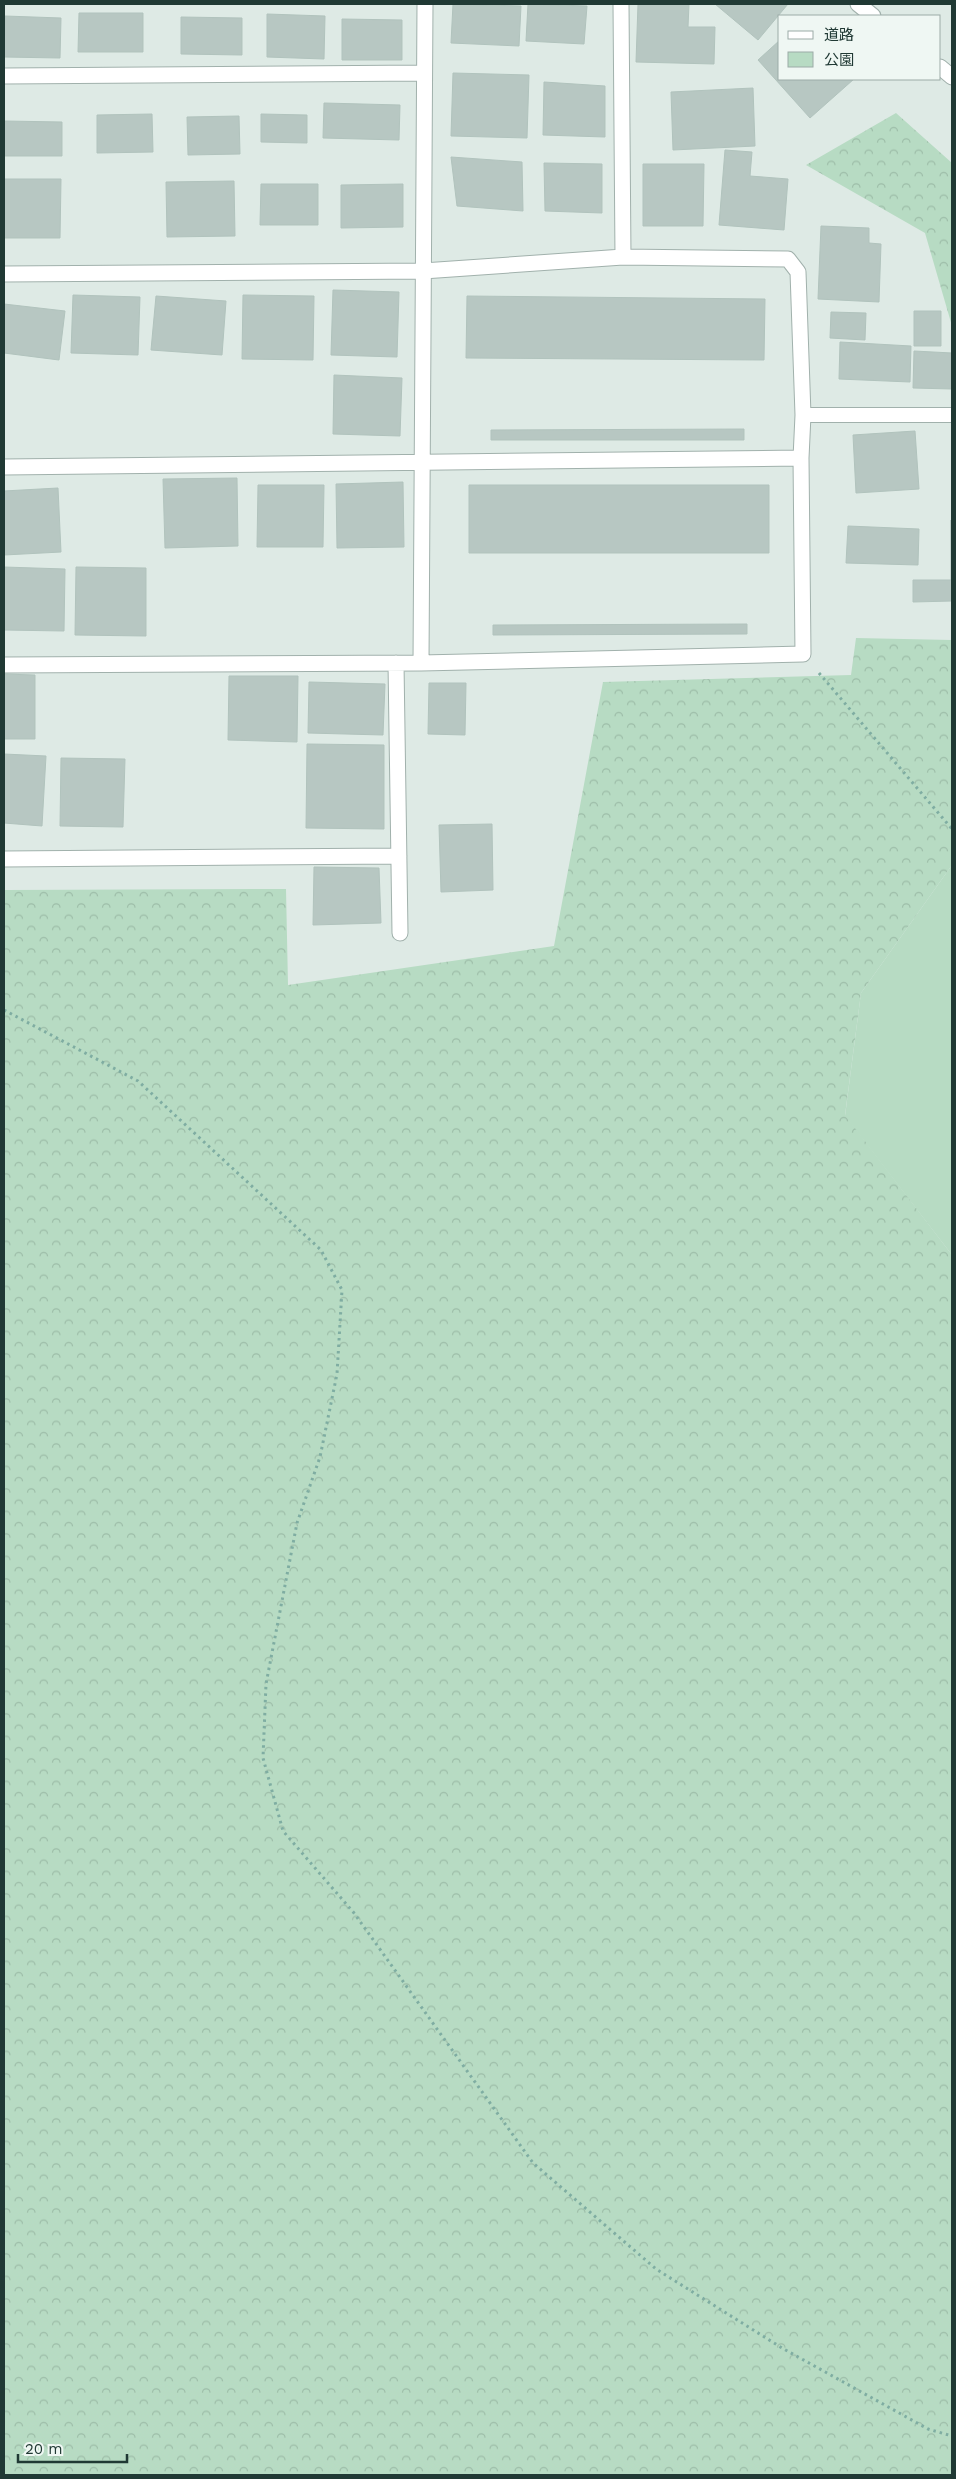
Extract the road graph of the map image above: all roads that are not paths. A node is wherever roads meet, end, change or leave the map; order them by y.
1 (424, 4) edge
2 (621, 4) edge
3 (858, 4) edge
4 (872, 15) edge
5 (941, 68) edge
6 (424, 73) junction
7 (4, 76) edge
8 (952, 77) edge
9 (624, 257) junction
10 (423, 271) junction
11 (4, 274) edge
12 (803, 414) junction
13 (952, 415) edge
14 (801, 458) junction
15 (422, 463) junction
16 (4, 466) edge
17 (396, 663) junction
18 (421, 663) junction
19 (4, 665) edge
20 (399, 856) junction
21 (4, 858) edge
22 (400, 933) dead end

1 - 6 street
2 - 9 street
3 - 4 street
5 - 8 street
6 - 7 street
6 - 10 street
9 - 10 street
9 - 12 street
10 - 11 street
10 - 15 street
12 - 13 lane
12 - 14 street
14 - 15 street
14 - 18 street
15 - 16 street
15 - 18 street
17 - 18 street
17 - 19 street
17 - 20 street
20 - 21 street
20 - 22 street

